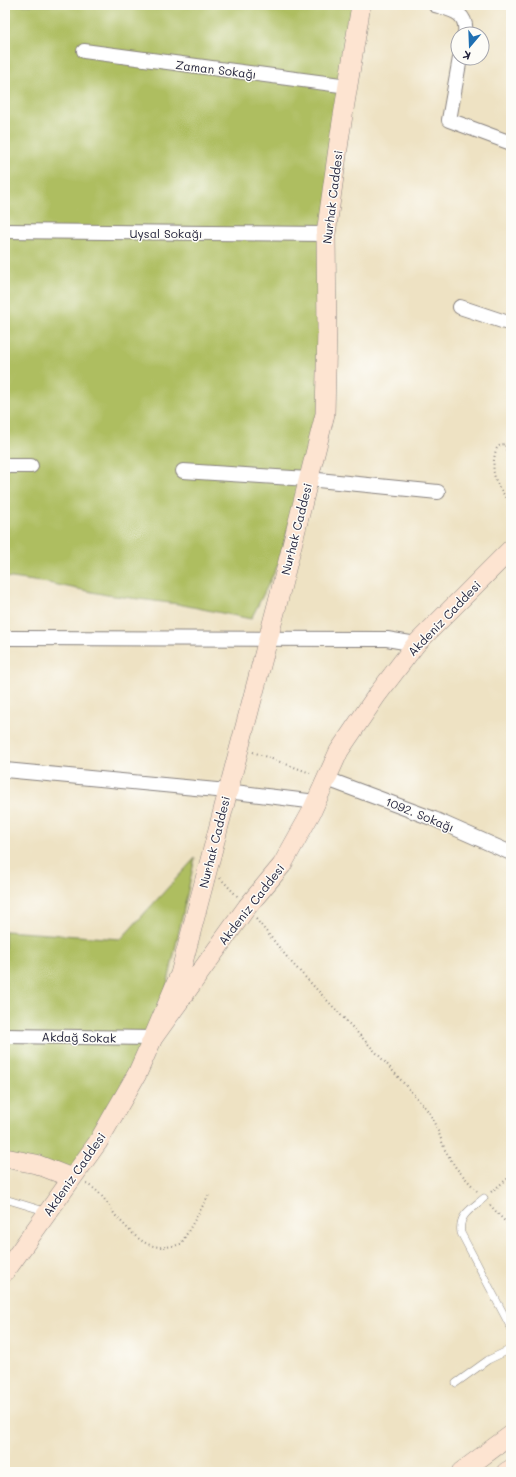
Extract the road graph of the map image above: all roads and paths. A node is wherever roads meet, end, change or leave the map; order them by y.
1 (361, 5) edge
2 (435, 5) edge
3 (466, 26) edge
4 (84, 51) dead end
5 (459, 66) edge
6 (348, 86) junction
7 (511, 143) edge
8 (5, 232) edge
9 (326, 234) junction
10 (460, 307) dead end
11 (511, 324) edge
12 (5, 466) edge
13 (31, 466) dead end
14 (511, 470) edge
15 (183, 471) dead end
16 (308, 479) junction
17 (438, 492) dead end
18 (511, 504) edge
19 (511, 549) edge
20 (5, 638) edge
21 (268, 638) junction
22 (416, 644) junction
23 (239, 746) junction
24 (5, 770) edge
25 (327, 779) junction
26 (227, 792) junction
27 (316, 802) junction
28 (511, 853) edge
29 (209, 865) junction
30 (247, 907) junction
31 (5, 1036) edge
32 (153, 1038) junction
33 (5, 1158) edge
34 (511, 1176) edge
35 (72, 1178) junction
36 (210, 1193) dead end
37 (484, 1198) junction
38 (5, 1199) edge
39 (48, 1212) junction
40 (511, 1228) edge
41 (5, 1272) edge
42 (511, 1328) edge
43 (511, 1349) edge
44 (456, 1383) dead end
45 (511, 1435) edge
46 (511, 1468) edge
47 (461, 1472) edge
48 (506, 1472) edge

1 - 6 street, Nurhak Caddesi
2 - 3 street
4 - 6 street, Zaman Sokağı
5 - 7 street
6 - 9 street, Nurhak Caddesi
8 - 9 street, Uysal Sokağı
9 - 16 street, Nurhak Caddesi
10 - 11 street
12 - 13 street
14 - 18 path
15 - 16 street
16 - 17 street
16 - 21 street, Nurhak Caddesi
19 - 22 street, Akdeniz Caddesi
20 - 21 street
21 - 22 street
21 - 23 street, Nurhak Caddesi
22 - 25 street, Akdeniz Caddesi
23 - 25 path
23 - 26 street, Nurhak Caddesi
24 - 26 street
25 - 27 street, Akdeniz Caddesi
25 - 28 street, 1092. Sokağı
26 - 27 street
26 - 29 street, Nurhak Caddesi
27 - 30 street, Akdeniz Caddesi
29 - 30 path
29 - 32 street, Nurhak Caddesi
30 - 32 street, Akdeniz Caddesi
30 - 37 path
31 - 32 street, Akdağ Sokak
32 - 35 street, Akdeniz Caddesi
33 - 35 street
34 - 37 path
35 - 36 path
35 - 39 street, Akdeniz Caddesi
37 - 40 path
37 - 42 lane
38 - 39 lane
39 - 41 street, Akdeniz Caddesi
43 - 44 lane
45 - 47 street
46 - 48 street

